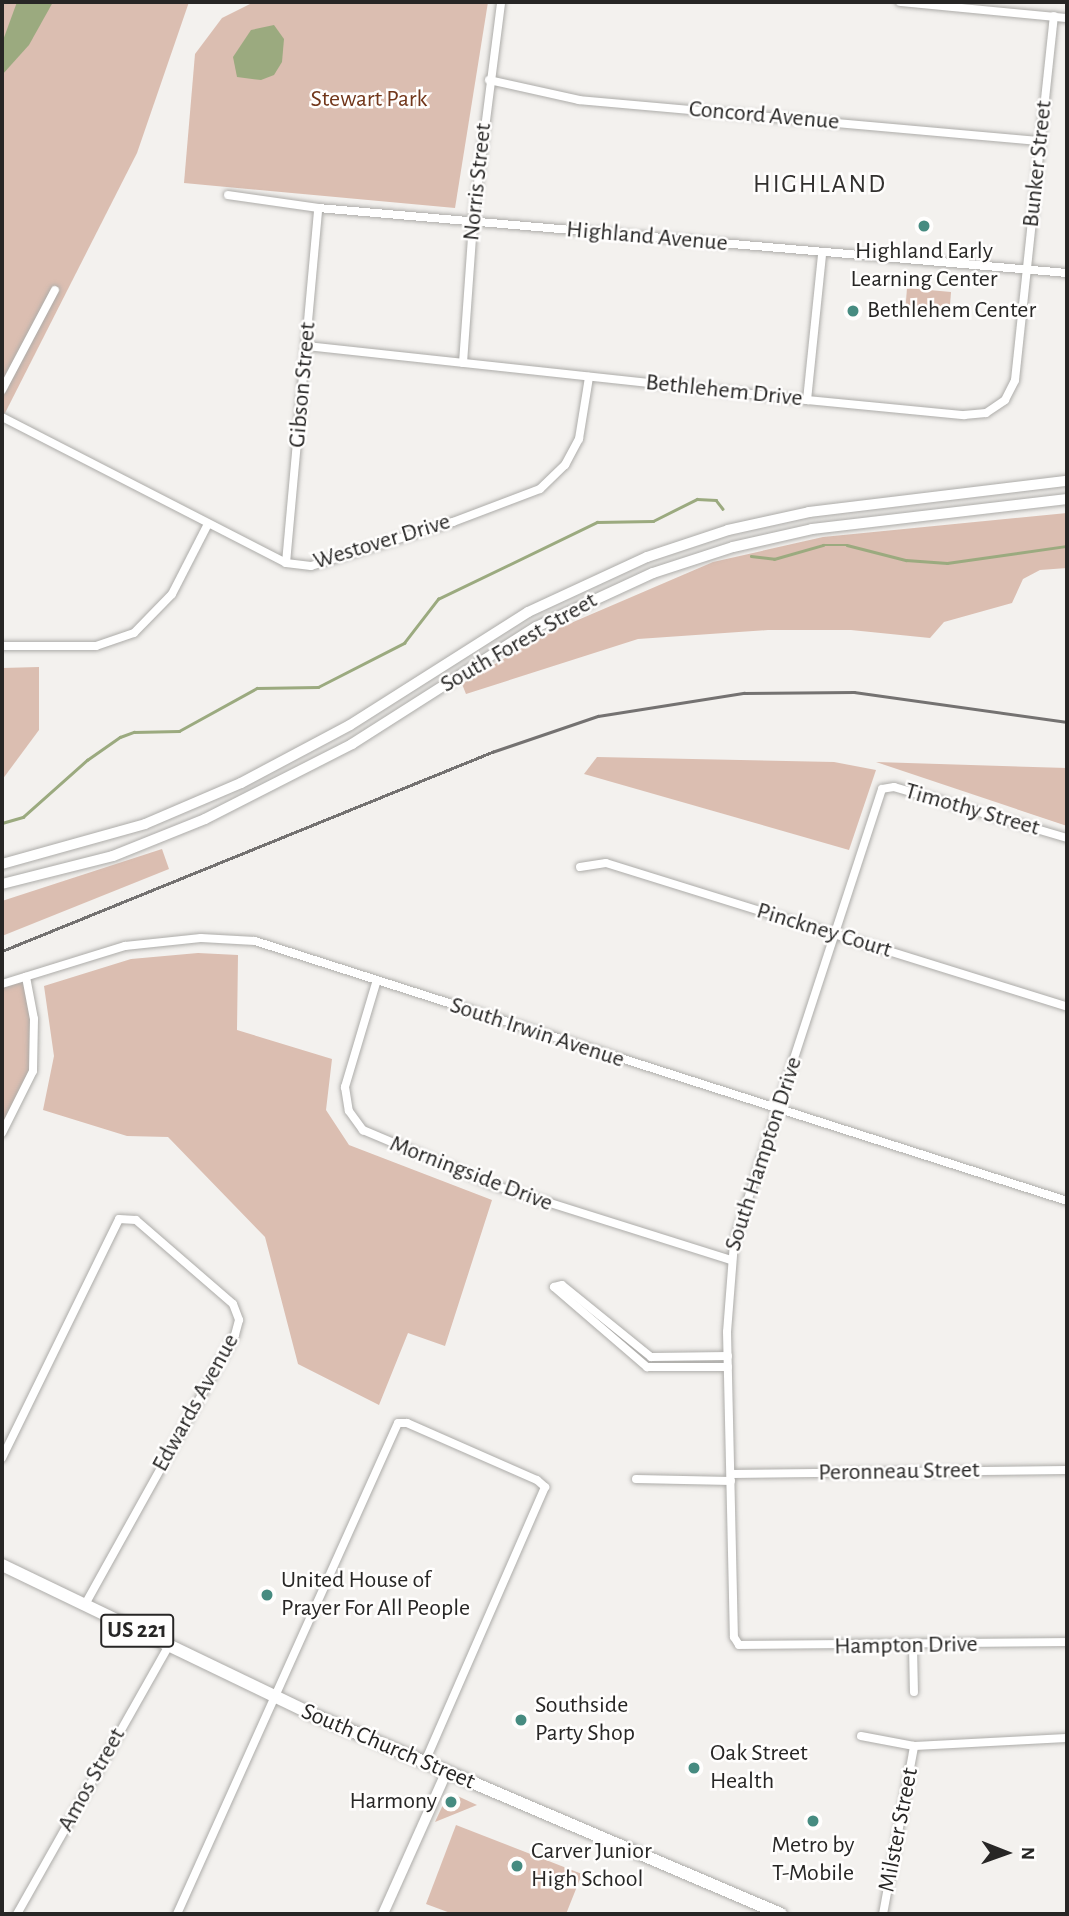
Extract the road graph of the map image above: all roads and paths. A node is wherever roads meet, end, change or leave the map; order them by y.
1 (501, 2) edge
2 (900, 2) edge
3 (1054, 16) junction
4 (1067, 18) edge
5 (489, 80) junction
6 (1040, 141) junction
7 (228, 195) dead end
8 (318, 208) junction
9 (473, 222) junction
10 (822, 254) junction
11 (1026, 270) junction
12 (1067, 273) edge
13 (55, 290) dead end
14 (306, 346) junction
15 (463, 363) junction
16 (589, 377) junction
17 (2, 390) edge
18 (807, 400) junction
19 (2, 416) edge
20 (1067, 481) edge
21 (1067, 499) edge
22 (208, 524) junction
23 (286, 563) junction
24 (2, 646) edge
25 (879, 794) joint
26 (1067, 838) edge
27 (2, 864) edge
28 (580, 867) dead end
29 (2, 884) edge
30 (834, 934) junction
31 (26, 977) junction
32 (376, 983) junction
33 (2, 984) edge
34 (1067, 1007) edge
35 (778, 1110) junction
36 (2, 1133) edge
37 (1067, 1201) edge
38 (731, 1261) junction
39 (728, 1356) junction
40 (651, 1357) junction
41 (647, 1367) junction
42 (728, 1367) junction
43 (2, 1458) edge
44 (1067, 1470) edge
45 (731, 1477) junction
46 (636, 1479) dead end
47 (2, 1565) edge
48 (85, 1605) junction
49 (1067, 1642) edge
50 (914, 1646) junction
51 (168, 1647) junction
52 (744, 1647) joint
53 (915, 1692) dead end
54 (273, 1696) junction
55 (861, 1736) dead end
56 (1067, 1738) edge
57 (914, 1746) junction
58 (425, 1762) junction
59 (447, 1771) junction
60 (17, 1914) edge
61 (177, 1914) edge
62 (383, 1914) edge
63 (781, 1914) edge
64 (883, 1914) edge

1 - 5 street, Norris Street
2 - 3 street
3 - 4 street
3 - 6 street, Bunker Street
5 - 6 street, Concord Avenue
5 - 9 street, Norris Street
6 - 11 street, Bunker Street
7 - 8 street, Highland Avenue
8 - 9 street, Highland Avenue
8 - 14 street, Gibson Street
9 - 10 street, Highland Avenue
9 - 15 street, Norris Street
10 - 11 street, Highland Avenue
10 - 18 street
11 - 12 street, Highland Avenue
11 - 18 street, Bethlehem Drive
13 - 17 street
14 - 15 street, Bethlehem Drive
14 - 23 street, Gibson Street
15 - 16 street, Bethlehem Drive
16 - 18 street, Bethlehem Drive
16 - 23 street, Westover Drive
19 - 22 street, Westover Drive
20 - 27 street, South Forest Street
21 - 29 street, South Forest Street
22 - 23 street, Westover Drive
22 - 24 street
25 - 26 street, Timothy Street
25 - 30 street, South Hampton Drive
28 - 30 street, Pinckney Court
30 - 34 street, Pinckney Court
30 - 35 street, South Hampton Drive
31 - 32 street, South Irwin Avenue
31 - 33 street, South Irwin Avenue
31 - 36 street
32 - 35 street, South Irwin Avenue
32 - 38 street, Morningside Drive
35 - 37 street, South Irwin Avenue
35 - 38 street, South Hampton Drive
38 - 39 street, South Hampton Drive
39 - 40 street
39 - 42 street, South Hampton Drive
40 - 41 street
40 - 41 street
41 - 42 street
42 - 45 street, South Hampton Drive
43 - 48 street, Edwards Avenue
44 - 45 street, Peronneau Street
45 - 46 street, Peronneau Street
45 - 52 street, South Hampton Drive
47 - 48 main road, South Church Street / US 221
48 - 51 main road, South Church Street / US 221
49 - 50 street, Hampton Drive
50 - 52 street, Hampton Drive
50 - 53 street
51 - 54 main road, South Church Street / US 221
51 - 60 street, Amos Street
54 - 58 main road, South Church Street / US 221
54 - 58 street
54 - 61 street
55 - 57 street
56 - 57 street
57 - 64 street, Milster Street
58 - 59 main road, South Church Street / US 221
59 - 62 street
59 - 63 main road, South Church Street / US 221

